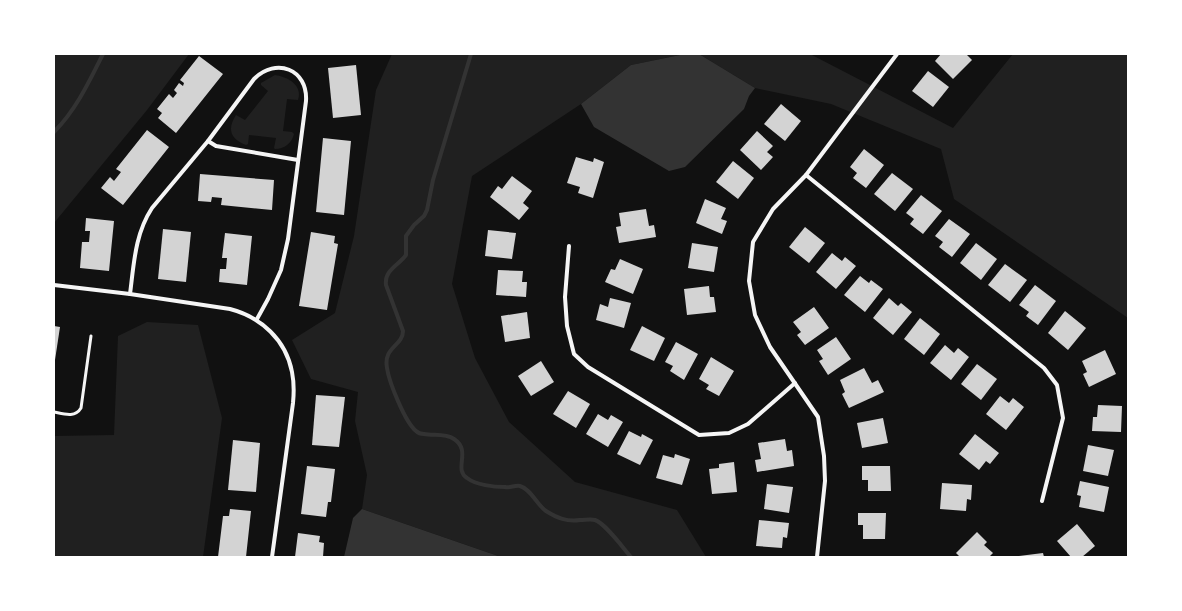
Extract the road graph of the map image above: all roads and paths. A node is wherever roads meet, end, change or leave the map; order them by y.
1 (897, 54) edge
2 (208, 141) junction
3 (298, 160) junction
4 (806, 174) junction
5 (569, 246) dead end
6 (54, 285) edge
7 (130, 294) junction
8 (257, 319) junction
9 (90, 336) dead end
10 (795, 383) junction
11 (54, 412) edge
12 (1042, 501) dead end
13 (272, 557) edge
14 (817, 557) edge

1 - 4 street
2 - 3 street
2 - 3 street
2 - 7 street
3 - 8 street
4 - 10 street
4 - 12 street
5 - 10 street
6 - 7 street
7 - 8 street
8 - 13 street
9 - 11 lane
10 - 14 street

